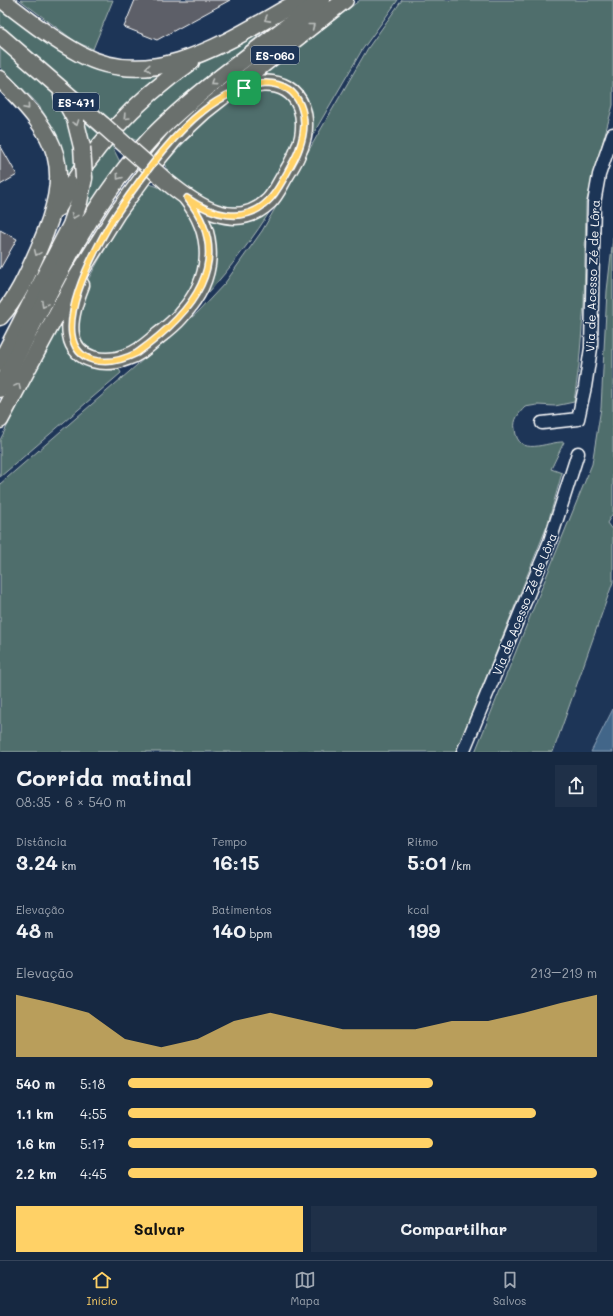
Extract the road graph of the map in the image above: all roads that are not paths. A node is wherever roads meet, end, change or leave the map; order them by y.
1 (2, 0) edge
2 (6, 0) edge
3 (301, 0) edge
4 (322, 0) edge
5 (346, 0) edge
6 (32, 22) junction
7 (0, 32) edge
8 (0, 36) edge
9 (210, 49) junction
10 (19, 52) junction
11 (49, 78) junction
12 (0, 79) edge
13 (204, 111) junction
14 (613, 134) edge
15 (187, 198) junction
16 (48, 228) junction
17 (103, 234) junction
18 (0, 317) edge
19 (0, 363) edge
20 (0, 389) edge
21 (0, 420) edge
22 (542, 423) dead end
23 (578, 453) dead end
24 (463, 752) edge

1 - 6 main road
2 - 6 street
3 -> 9 main road
4 -> 20 main road, ES-060
13 -> 5 main road, ES-060
9 -> 6 main road
7 - 10 main road, ES-471
8 - 10 main road, ES-471
9 -> 16 main road
10 - 11 main road, ES-471
11 - 15 main road, ES-471, bridge
11 -> 19 main road, bridge
12 -> 16 main road
13 - 15 main road
13 - 17 main road, ES-060
14 - 22 street, Via de Acesso Zé de Lôra
15 - 17 main road
16 -> 18 main road
21 -> 17 main road, ES-060
23 - 24 street, Via de Acesso Zé de Lôra

